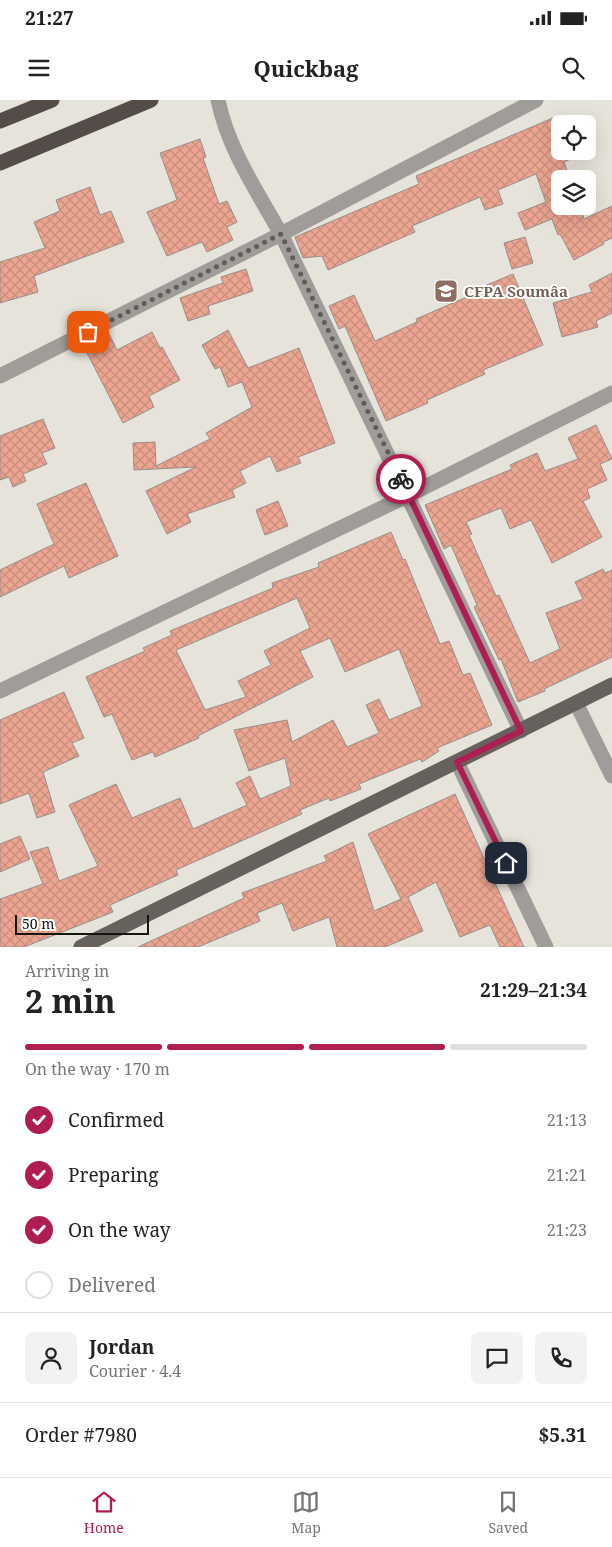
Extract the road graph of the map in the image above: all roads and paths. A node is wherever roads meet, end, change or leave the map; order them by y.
1 (52, 100) edge
2 (151, 100) edge
3 (218, 100) edge
4 (536, 100) edge
5 (0, 121) edge
6 (0, 162) edge
7 (281, 234) junction
8 (0, 376) edge
9 (612, 393) edge
10 (409, 495) junction
11 (612, 685) edge
12 (0, 691) edge
13 (576, 703) junction
14 (521, 731) junction
15 (457, 762) junction
16 (612, 776) edge
17 (81, 947) edge
18 (546, 947) edge

1 - 5 highway
2 - 6 highway
3 - 7 street
4 - 7 street
7 - 8 street
7 - 10 street
9 - 10 street
10 - 12 street
10 - 14 street
11 - 13 main road
13 - 14 main road
13 - 16 street
14 - 15 main road
15 - 17 main road
15 - 18 street

